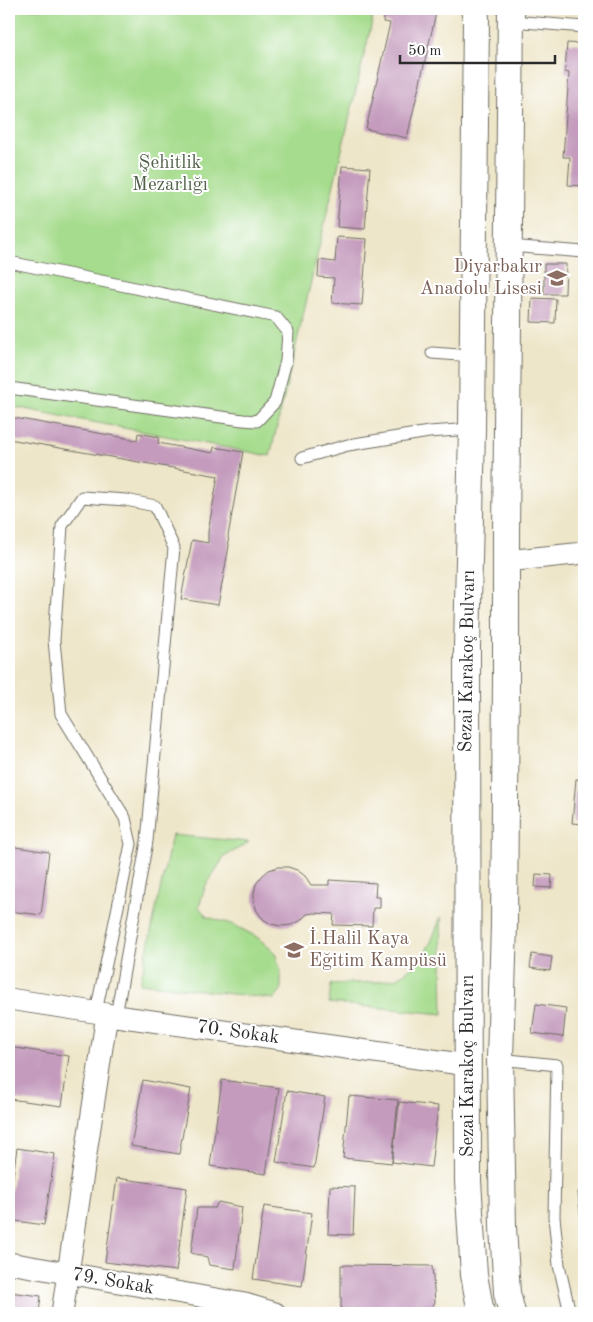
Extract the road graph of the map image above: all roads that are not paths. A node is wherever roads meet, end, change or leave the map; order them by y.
1 (474, 9) edge
2 (511, 15) edge
3 (584, 28) edge
4 (509, 246) junction
5 (584, 252) edge
6 (9, 262) edge
7 (432, 353) dead end
8 (473, 356) junction
9 (9, 388) edge
10 (472, 430) junction
11 (302, 458) dead end
12 (584, 553) edge
13 (506, 561) junction
14 (9, 999) edge
15 (106, 1014) junction
16 (500, 1059) junction
17 (468, 1065) junction
18 (9, 1263) edge
19 (69, 1274) junction
20 (510, 1303) edge
21 (479, 1312) edge
22 (62, 1313) edge
23 (275, 1313) edge
24 (570, 1313) edge

1 - 8 street, Sezai Karakoç Bulvarı
2 - 3 lane
2 - 4 street
4 - 5 lane
4 - 13 street
6 - 9 lane
7 - 8 lane
8 - 10 street, Sezai Karakoç Bulvarı
10 - 11 lane
10 - 17 street, Sezai Karakoç Bulvarı
12 - 13 street
13 - 16 street
14 - 15 street, 70. Sokak
15 - 15 lane
15 - 17 street, 70. Sokak
15 - 19 street
16 - 20 street
16 - 24 lane
17 - 21 street, Sezai Karakoç Bulvarı
18 - 19 street, 79. Sokak
19 - 22 street
19 - 23 street, 79. Sokak
20 - 21 street

